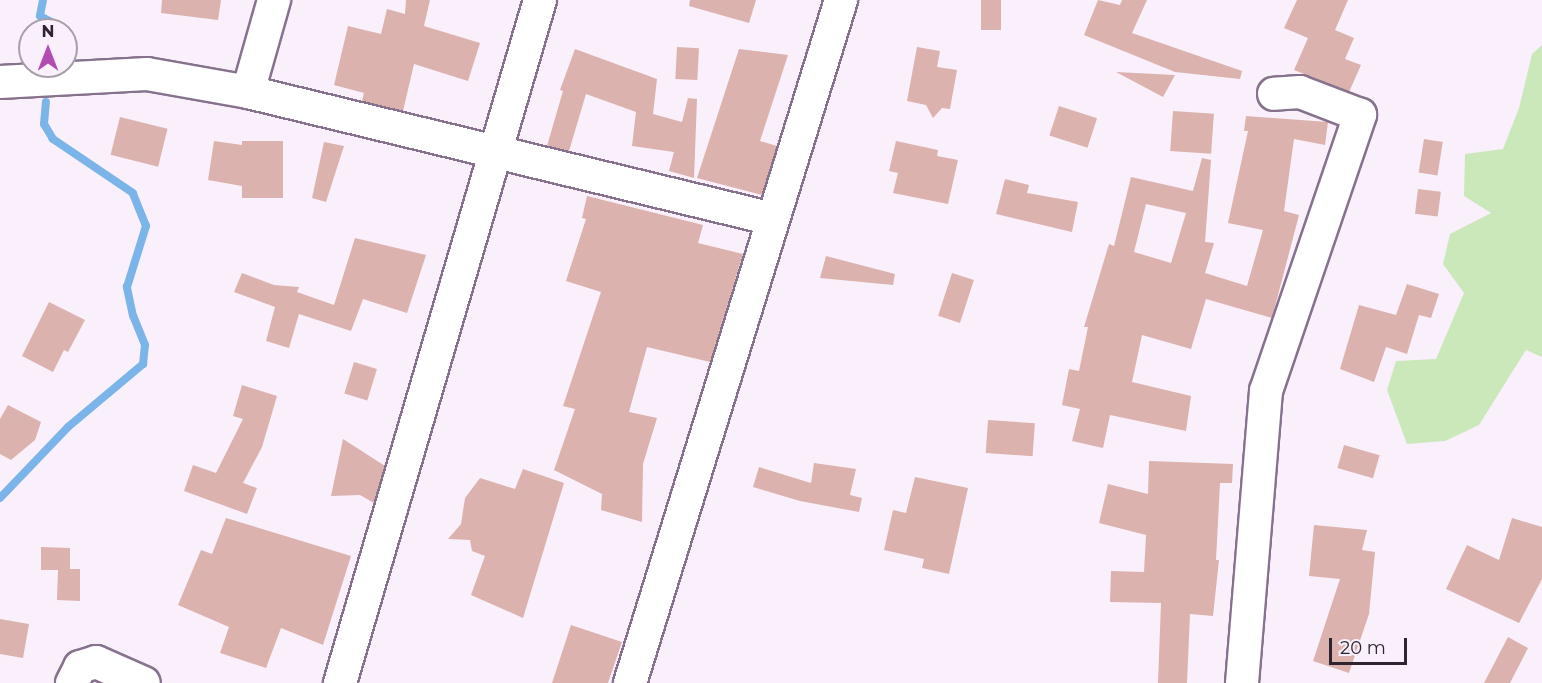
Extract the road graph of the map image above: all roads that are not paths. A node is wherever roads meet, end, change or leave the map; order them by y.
1 (274, 0) edge
2 (540, 0) edge
3 (841, 0) edge
4 (0, 82) edge
5 (248, 92) junction
6 (1274, 94) dead end
7 (495, 153) junction
8 (773, 219) junction
9 (72, 683) edge
10 (144, 683) edge
11 (340, 683) edge
12 (630, 683) edge
13 (1242, 683) edge

1 - 5 street
2 - 7 street
3 - 8 street
4 - 5 street
5 - 7 street
6 - 13 street
7 - 8 street
7 - 11 street
8 - 12 street
9 - 10 street

